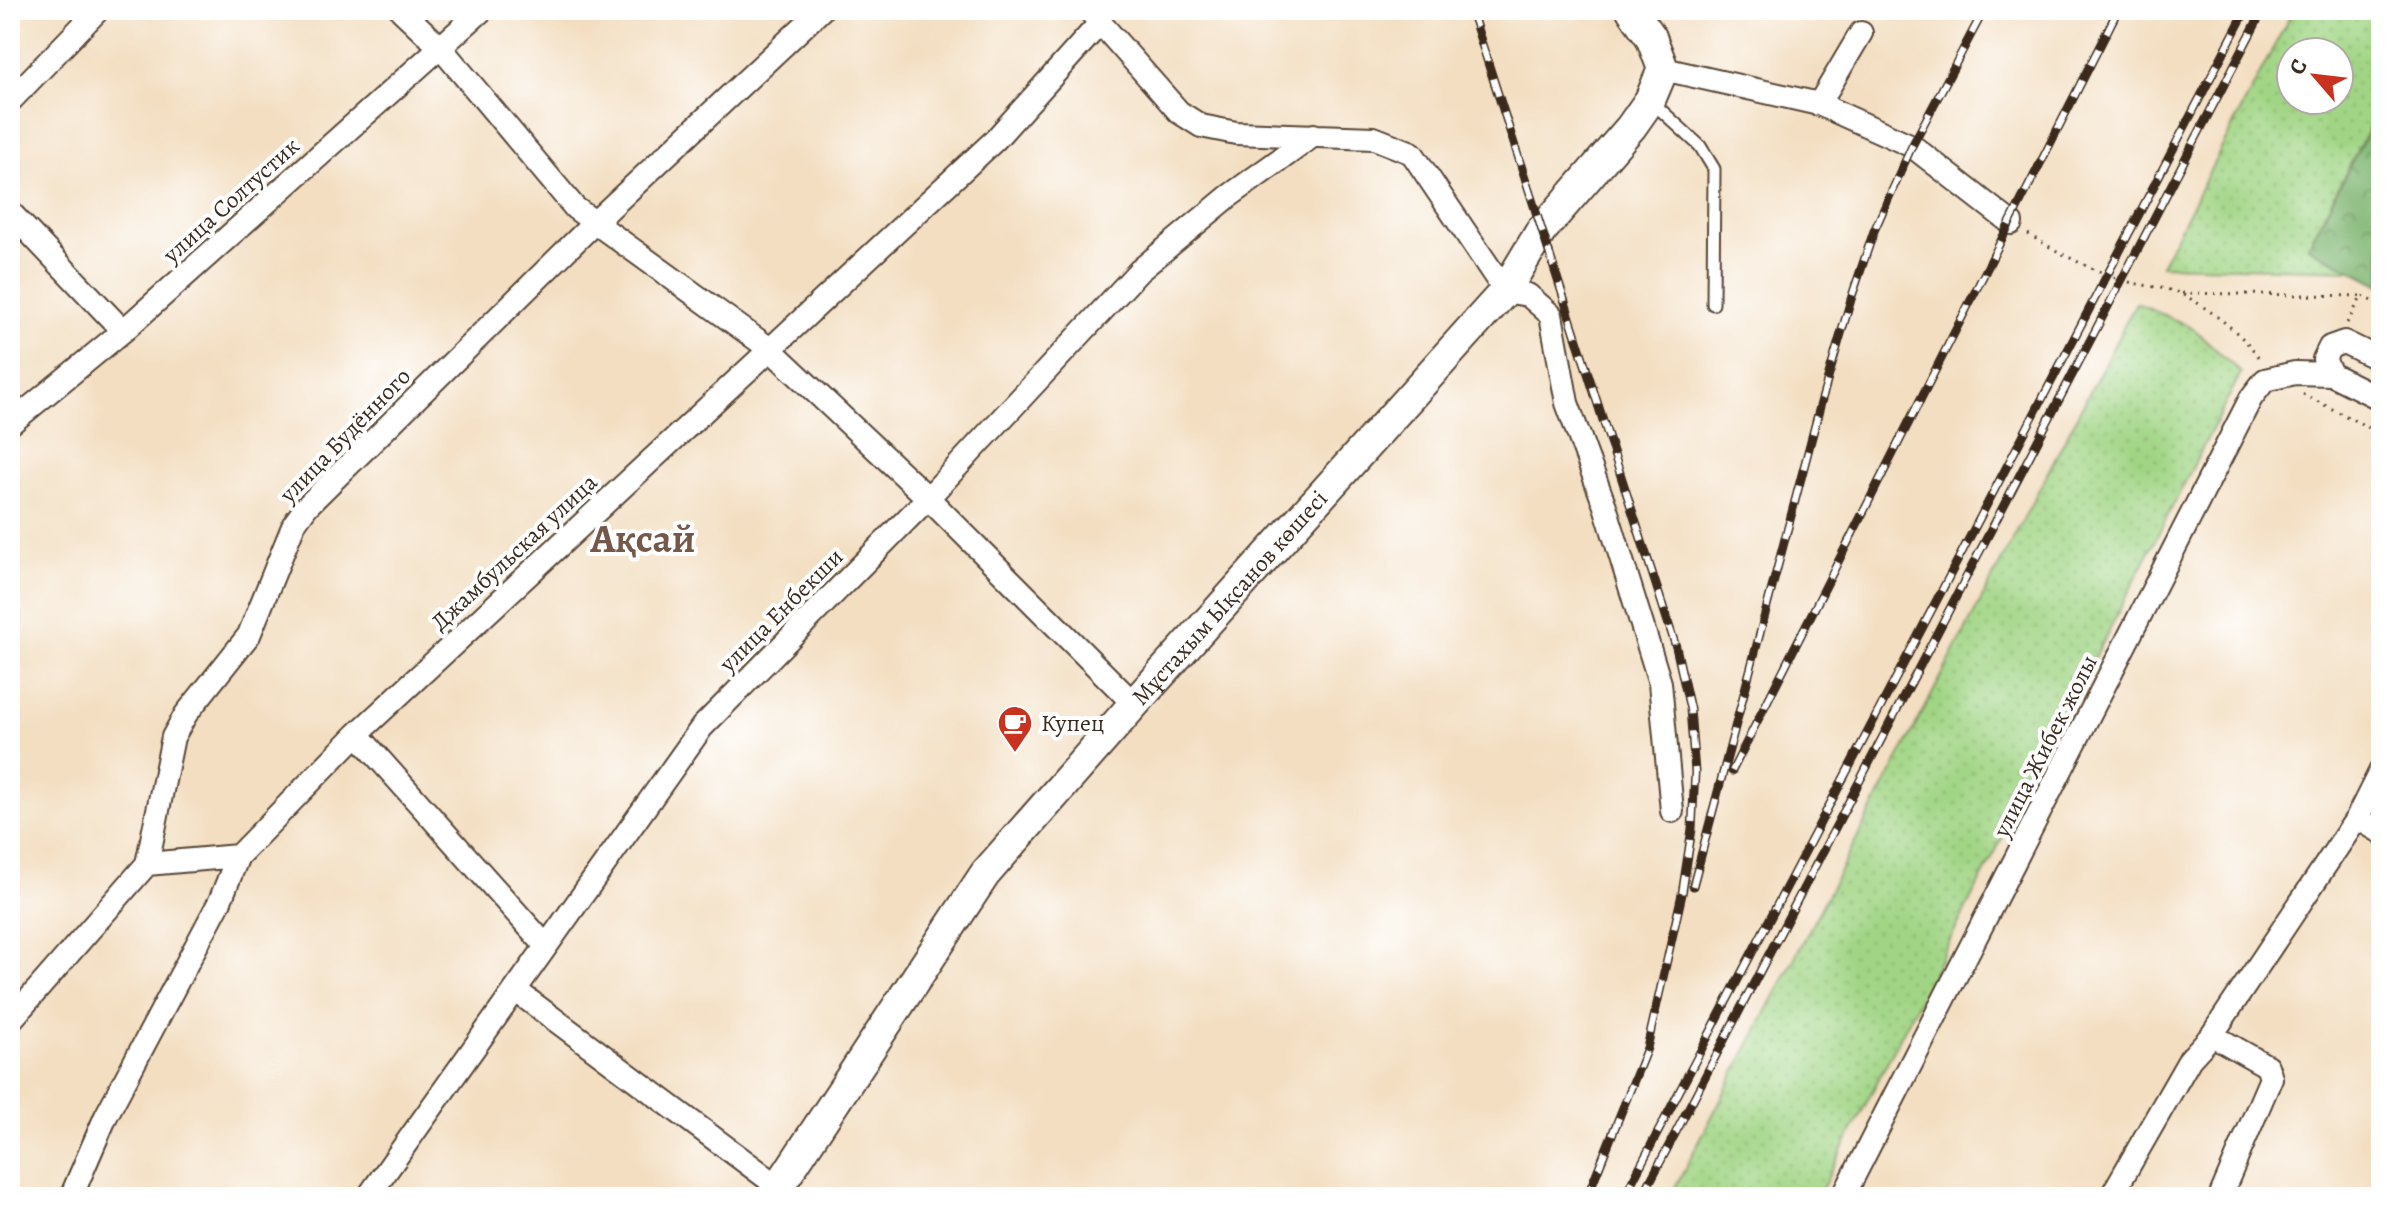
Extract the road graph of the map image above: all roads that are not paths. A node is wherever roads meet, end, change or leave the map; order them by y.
1 (98, 10) edge
2 (401, 10) edge
3 (482, 10) edge
4 (821, 10) edge
5 (1632, 10) edge
6 (1094, 17) edge
7 (1861, 33) dead end
8 (441, 48) junction
9 (1663, 69) junction
10 (1650, 100) junction
11 (10, 101) edge
12 (1819, 104) junction
13 (1314, 135) junction
14 (10, 212) edge
15 (2011, 223) road end
16 (593, 224) junction
17 (1505, 291) junction
18 (1713, 304) dead end
19 (123, 331) junction
20 (770, 349) junction
21 (2381, 360) edge
22 (2331, 374) junction
23 (2381, 399) edge
24 (10, 424) edge
25 (928, 498) junction
26 (1134, 704) junction
27 (357, 734) junction
28 (2381, 770) edge
29 (1672, 811) dead end
30 (2357, 818) junction
31 (2381, 832) edge
32 (238, 856) junction
33 (147, 864) junction
34 (546, 946) junction
35 (515, 990) junction
36 (10, 1021) edge
37 (2212, 1035) junction
38 (776, 1192) edge
39 (71, 1197) edge
40 (368, 1197) edge
41 (1843, 1197) edge
42 (2111, 1197) edge
43 (2220, 1197) edge

1 - 11 street
2 - 8 street
3 - 8 street, улица Солтустик
4 - 16 street, улица Будённого
5 - 9 main road
6 - 13 street
6 - 20 street, Джамбульская улица
7 - 12 street
8 - 16 street
8 - 19 street, улица Солтустик
9 - 10 main road, Мұстахым Ықсанов көшесі
9 - 12 street
10 - 17 main road, Мұстахым Ықсанов көшесі
10 - 18 lane
12 - 15 street
13 - 17 street
13 - 25 street, улица Енбекши
14 - 19 street
16 - 20 street
16 - 33 street, улица Будённого
17 - 26 main road, Мұстахым Ықсанов көшесі
17 - 29 street
19 - 24 street, улица Солтустик
20 - 25 street
20 - 27 street, Джамбульская улица
21 - 22 street
22 - 23 street
22 - 41 street, улица Жибек жолы
25 - 26 street
25 - 34 street, улица Енбекши
26 - 38 main road, Мұстахым Ықсанов көшесі
27 - 32 street, Джамбульская улица
27 - 34 street
28 - 30 street
30 - 31 street
30 - 37 street
32 - 33 street
32 - 39 street, Джамбульская улица
33 - 36 street, улица Будённого
34 - 35 street, улица Енбекши
35 - 38 street
35 - 40 street, улица Енбекши
37 - 42 street
37 - 43 street

